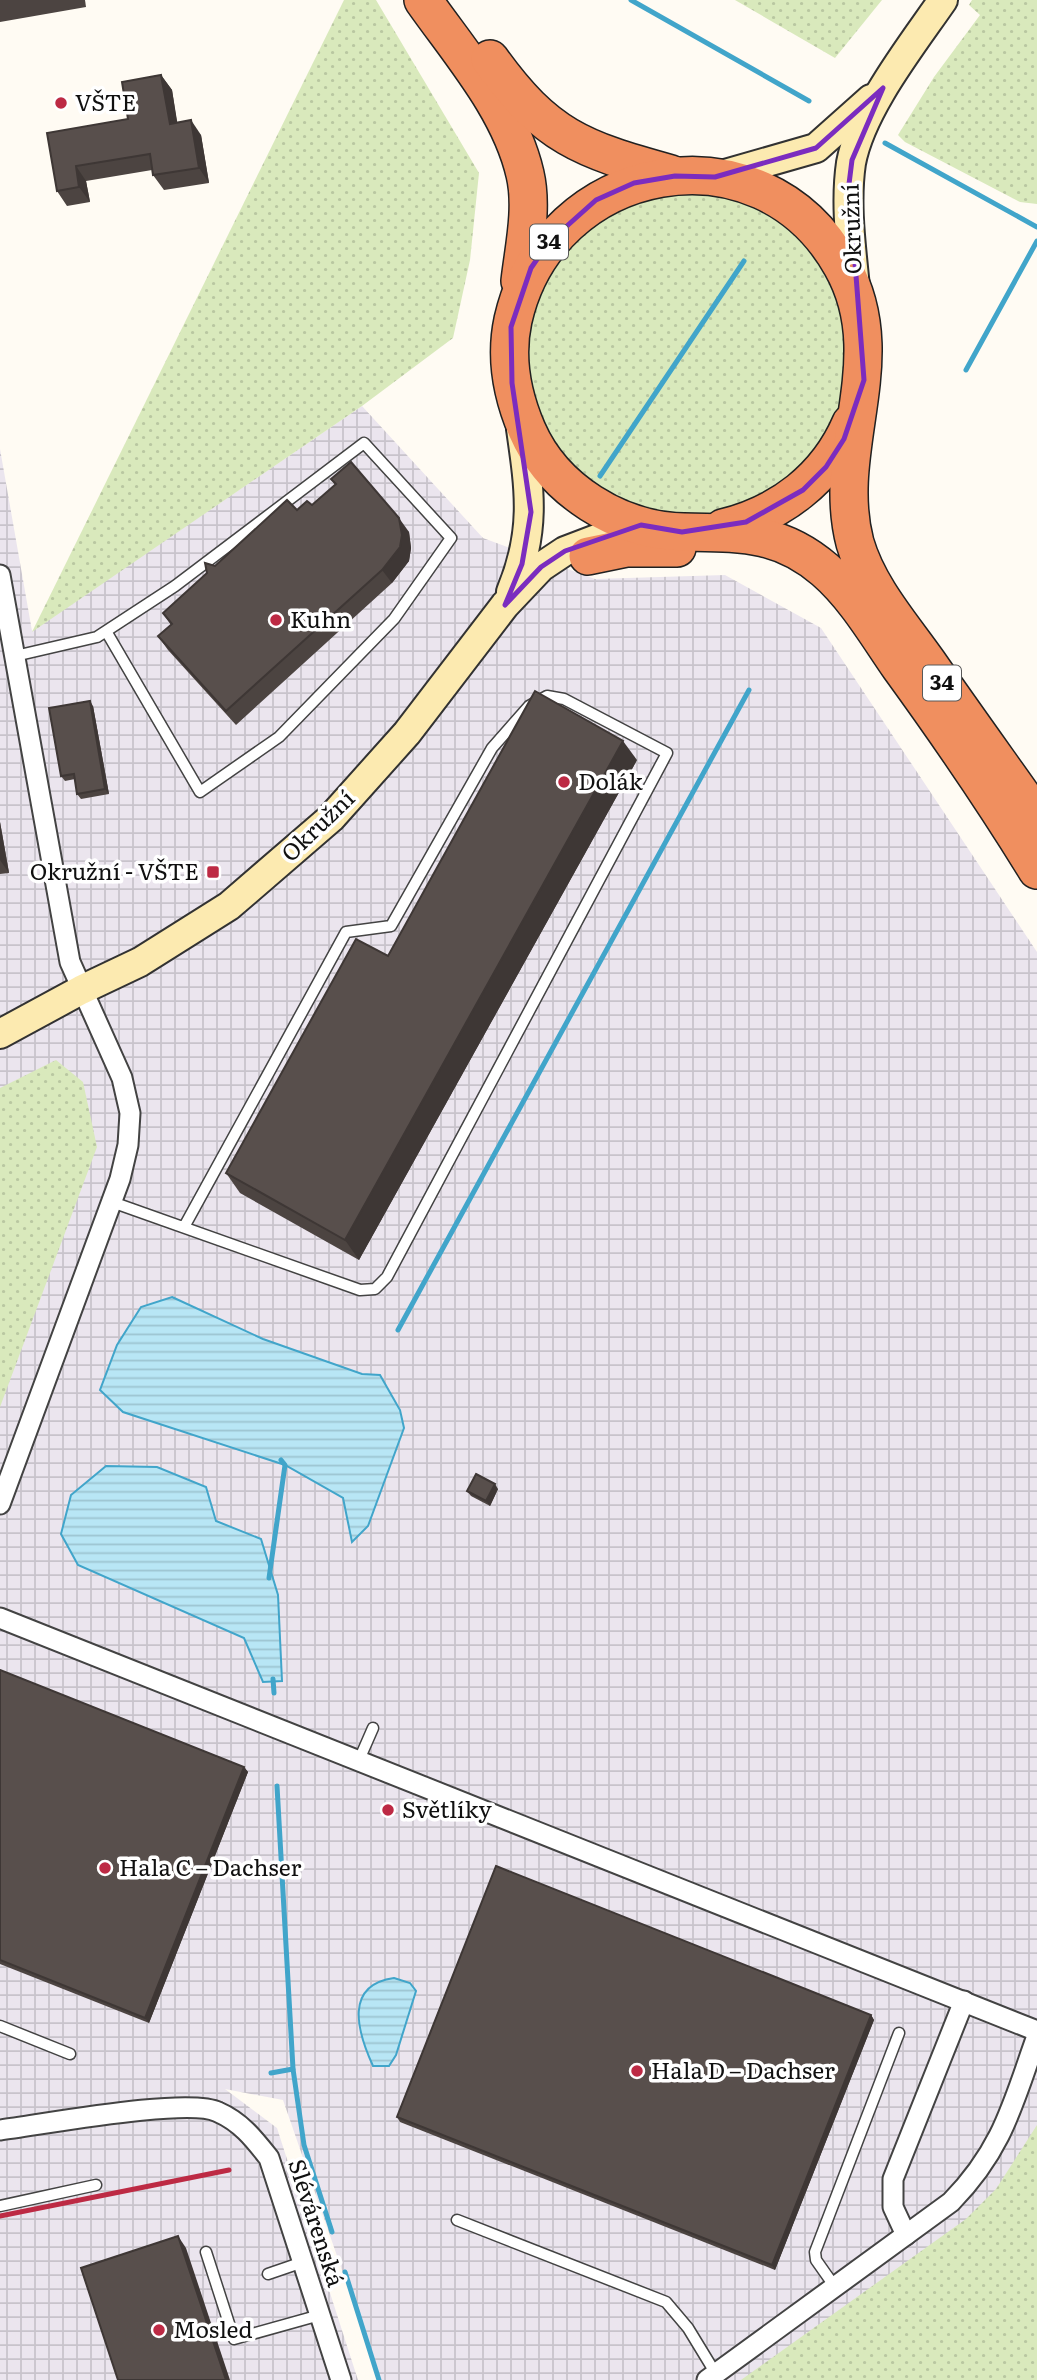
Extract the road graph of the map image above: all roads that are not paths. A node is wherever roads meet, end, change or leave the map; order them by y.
1 (423, 0) edge
2 (449, 0) edge
3 (943, 0) edge
4 (883, 88) junction
5 (675, 176) junction
6 (715, 177) junction
7 (855, 293) junction
8 (519, 297) junction
9 (518, 409) junction
10 (857, 409) junction
11 (641, 525) junction
12 (715, 530) junction
13 (588, 556) joint
14 (0, 575) edge
15 (505, 605) junction
16 (106, 631) junction
17 (15, 656) junction
18 (460, 666) junction
19 (1037, 817) edge
20 (1037, 870) edge
21 (81, 990) junction
22 (0, 1034) edge
23 (112, 1202) junction
24 (184, 1227) junction
25 (0, 1504) edge
26 (0, 1618) edge
27 (373, 1728) dead end
28 (359, 1760) junction
29 (964, 2001) junction
30 (0, 2026) edge
31 (899, 2033) dead end
32 (1037, 2033) edge
33 (70, 2054) dead end
34 (0, 2130) edge
35 (96, 2185) dead end
36 (0, 2206) edge
37 (457, 2220) dead end
38 (906, 2235) junction
39 (206, 2252) dead end
40 (303, 2262) junction
41 (268, 2274) dead end
42 (835, 2287) junction
43 (320, 2315) junction
44 (711, 2377) edge
45 (341, 2380) edge

1 - 8 highway, 34
2 - 5 highway, 34
3 - 4 main road, Okružní
4 - 6 main road, Okružní
4 - 7 main road, Okružní
5 - 6 highway, 34
5 - 8 highway, 34
6 - 7 highway, 34
7 - 10 highway, 34
8 - 9 highway, 34
9 - 11 highway, 34
9 - 15 main road, Okružní
10 - 12 highway, 34
10 - 19 highway, 34
11 - 12 highway, 34
11 - 15 main road, Okružní
12 - 20 highway
13 - 18 main road
13 - 20 highway
14 - 17 street
15 - 18 main road, Okružní
16 - 16 lane
16 - 17 lane
17 - 21 street
18 - 21 main road, Okružní
21 - 22 main road, Okružní
21 - 23 street
23 - 24 lane
23 - 25 street
24 - 24 lane
26 - 28 street
27 - 28 lane
28 - 29 street
29 - 32 street
29 - 38 street
30 - 33 lane
31 - 42 lane
32 - 38 street
34 - 40 street, Slévárenská
35 - 36 lane
37 - 44 lane
38 - 42 street
39 - 43 lane
40 - 41 lane
40 - 43 street, Slévárenská
42 - 44 street
43 - 45 street, Slévárenská

